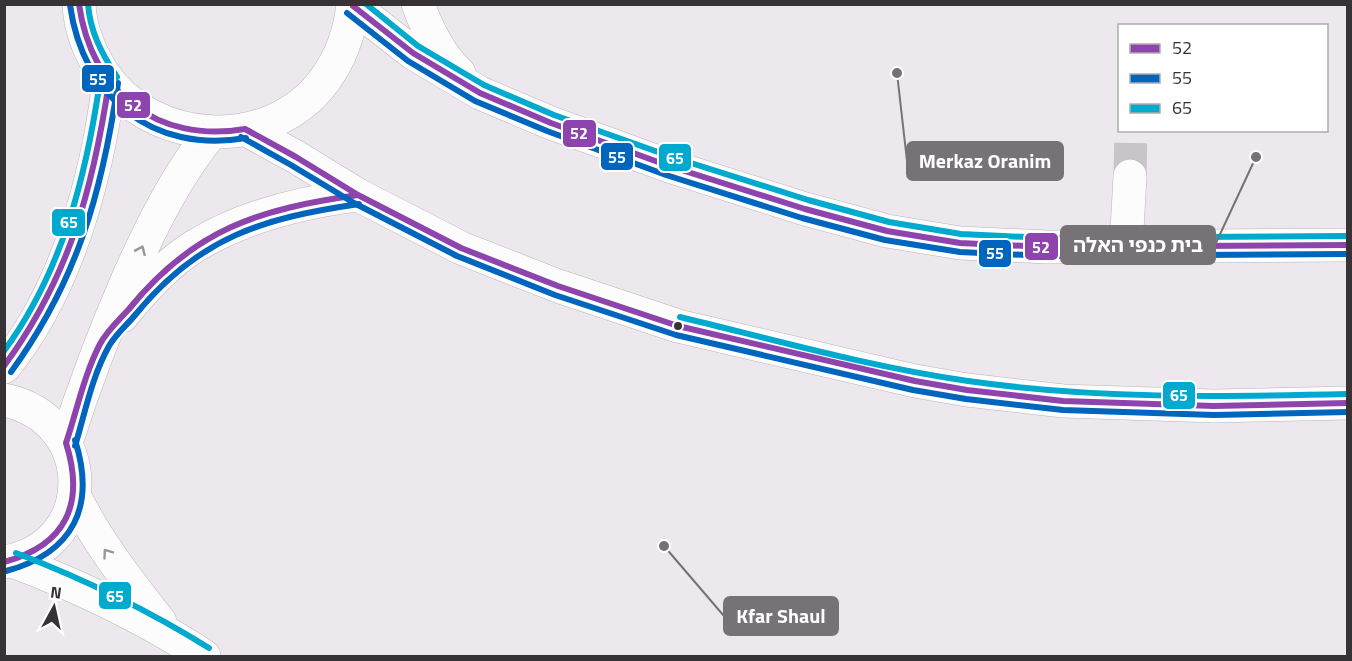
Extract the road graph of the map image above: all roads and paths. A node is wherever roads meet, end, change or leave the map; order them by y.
1 (79, 4) edge
2 (418, 4) edge
3 (353, 5) edge
4 (109, 82) junction
5 (480, 93) junction
6 (245, 129) junction
7 (211, 133) junction
8 (1130, 176) tunnel mouth
9 (358, 195) junction
10 (1347, 245) edge
11 (1126, 248) junction
12 (101, 343) junction
13 (4, 367) edge
14 (4, 400) edge
15 (1347, 403) edge
16 (66, 443) junction
17 (75, 495) junction
18 (9, 562) edge
19 (168, 633) junction
20 (204, 657) edge

1 - 4 street
2 - 5 street
3 - 5 street
3 - 6 street
4 - 7 street
4 - 13 street
5 - 11 street
6 - 7 street
6 - 9 street
12 -> 7 street
8 - 11 street
9 - 12 street
9 - 15 street
10 - 11 street
12 - 16 street
14 - 16 street
16 - 17 street
17 - 18 street
19 -> 17 street
18 - 19 street
19 - 20 street

